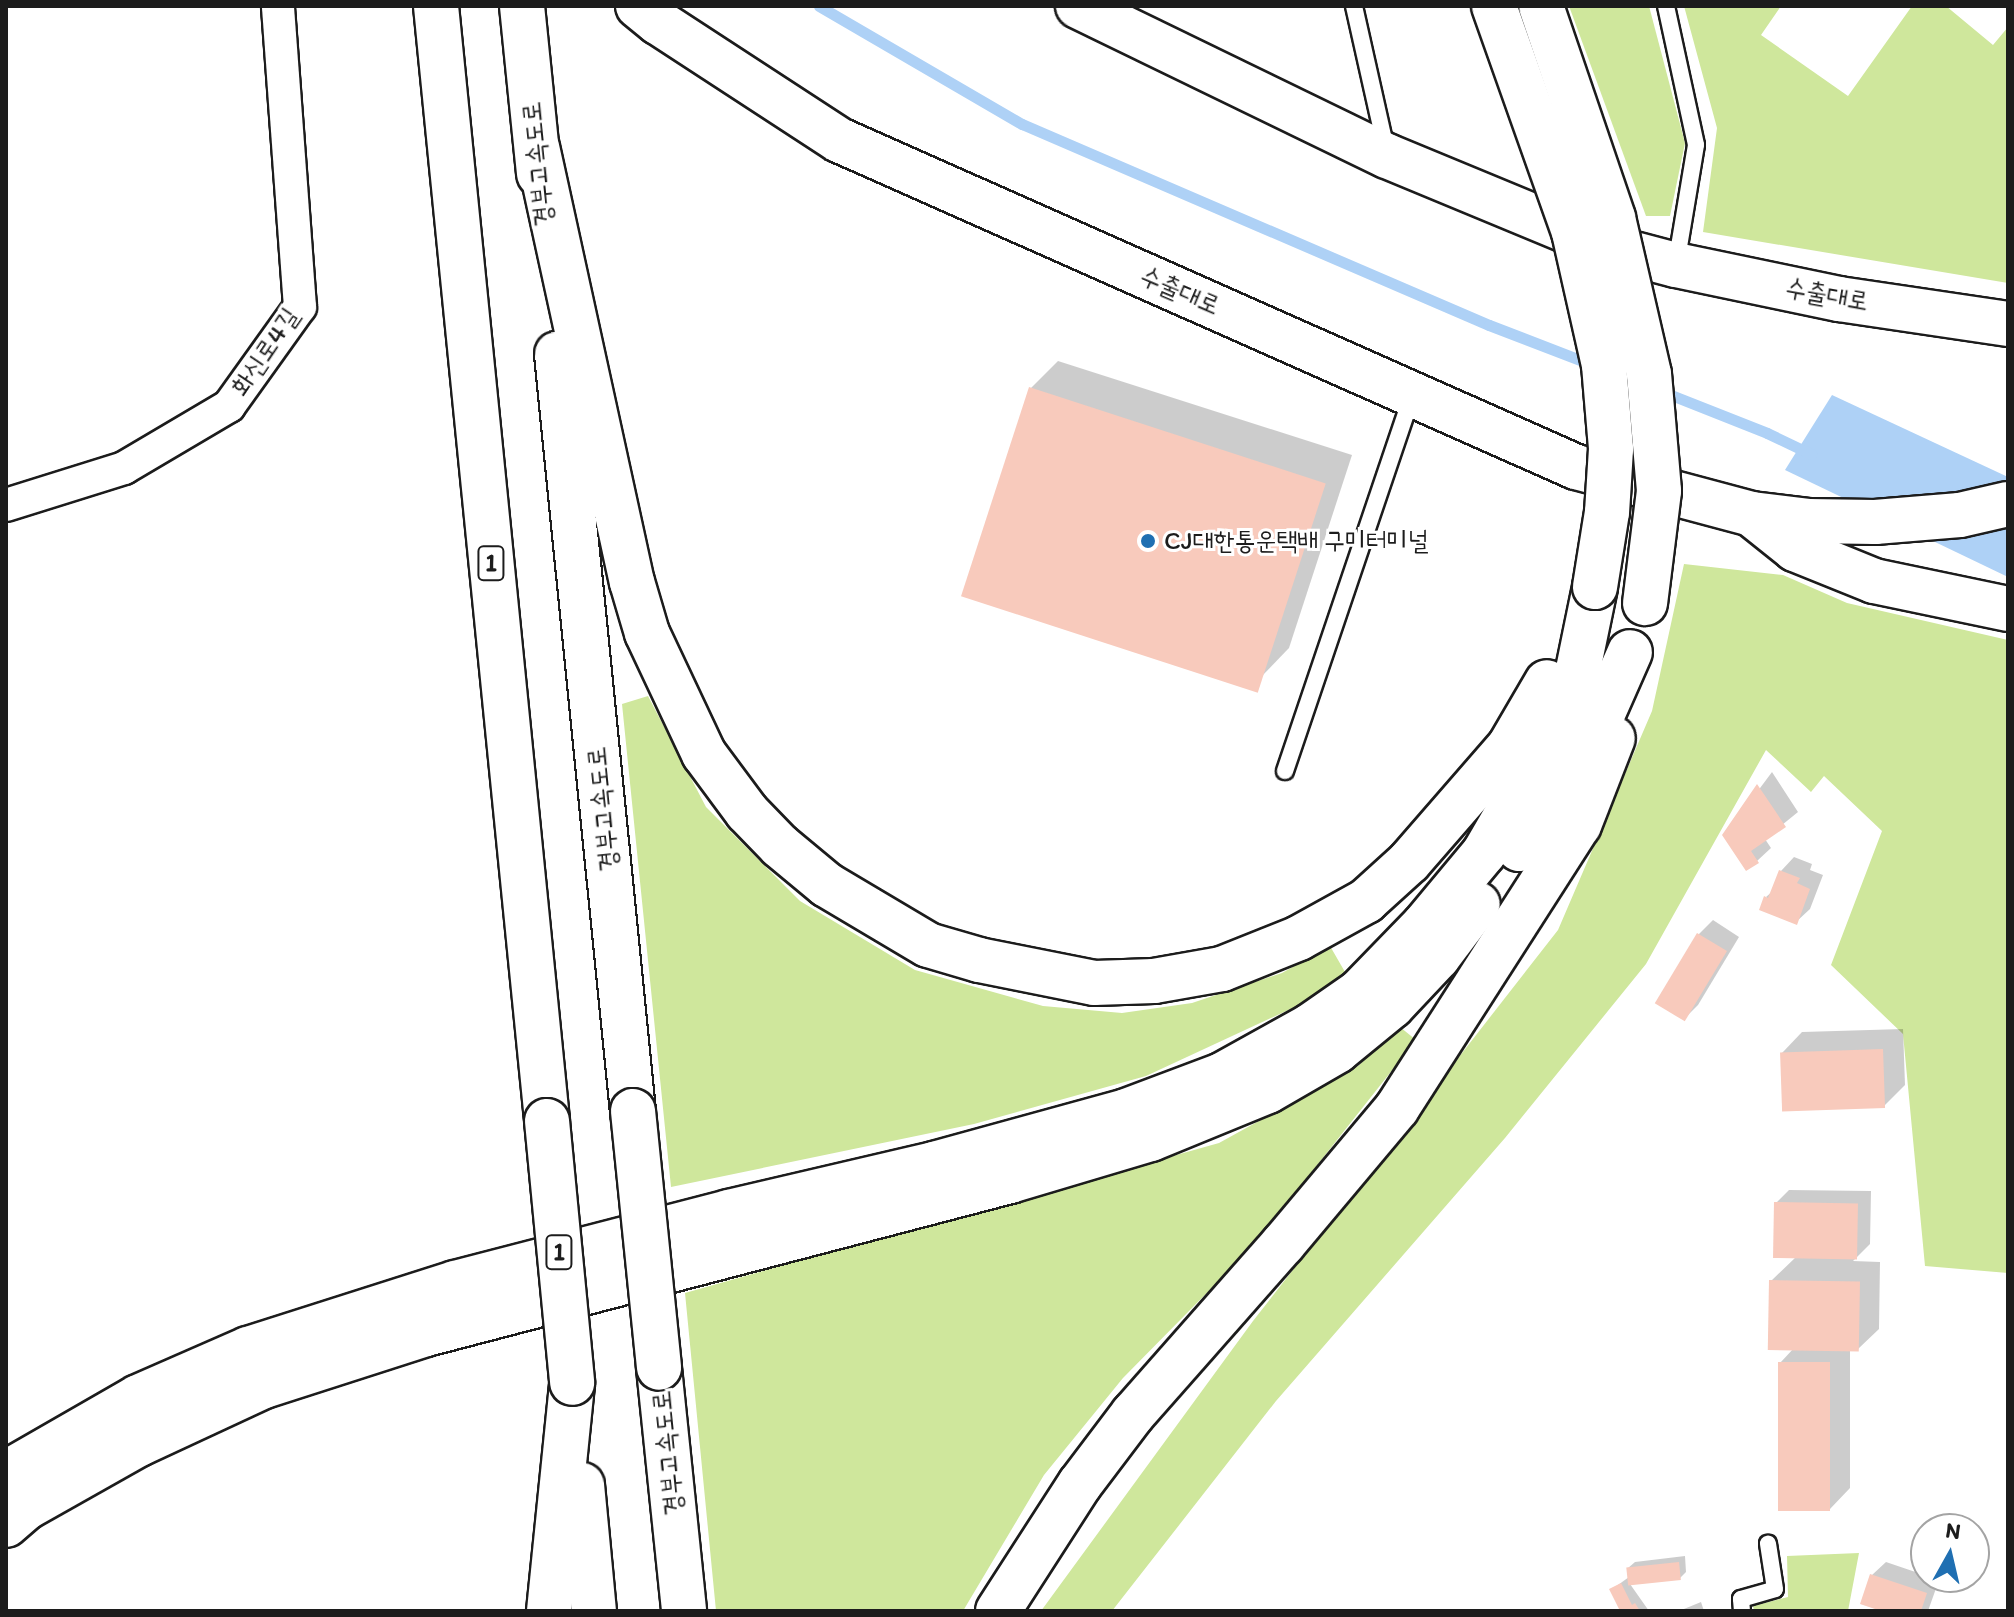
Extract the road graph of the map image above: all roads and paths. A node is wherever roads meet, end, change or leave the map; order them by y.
1 (278, 6) edge
2 (436, 6) edge
3 (522, 6) edge
4 (638, 6) edge
5 (1078, 6) edge
6 (1354, 6) edge
7 (1494, 6) edge
8 (1541, 6) edge
9 (1666, 6) edge
10 (537, 147) junction
11 (1387, 156) junction
12 (1676, 265) junction
13 (2008, 324) edge
14 (1412, 393) junction
15 (2008, 504) edge
16 (6, 505) edge
17 (1752, 514) junction
18 (1595, 587) junction
19 (2008, 609) edge
20 (1630, 652) junction
21 (1285, 771) dead end
22 (572, 1383) junction
23 (6, 1473) edge
24 (6, 1525) edge
25 (1768, 1544) dead end
26 (549, 1611) edge
27 (594, 1611) edge
28 (684, 1611) edge
29 (998, 1611) edge
30 (1742, 1611) edge

1 - 16 street, 화신로4길
2 - 22 main road, 1, bridge
3 - 10 main road, 경부고속도로
4 - 14 main road, 수출대로
5 - 11 main road, 수출대로
6 - 11 lane
7 - 18 main road, bridge
8 - 20 main road, bridge
9 - 12 lane
10 - 18 main road
10 - 28 main road, 경부고속도로, bridge
11 - 12 main road, 수출대로
12 - 13 main road, 수출대로
14 - 17 main road, 수출대로
14 - 21 lane
15 - 17 main road, 수출대로
17 - 19 main road
18 - 23 main road
20 - 24 main road
20 - 29 main road
22 - 26 main road
22 - 27 main road, 1
25 - 30 lane

